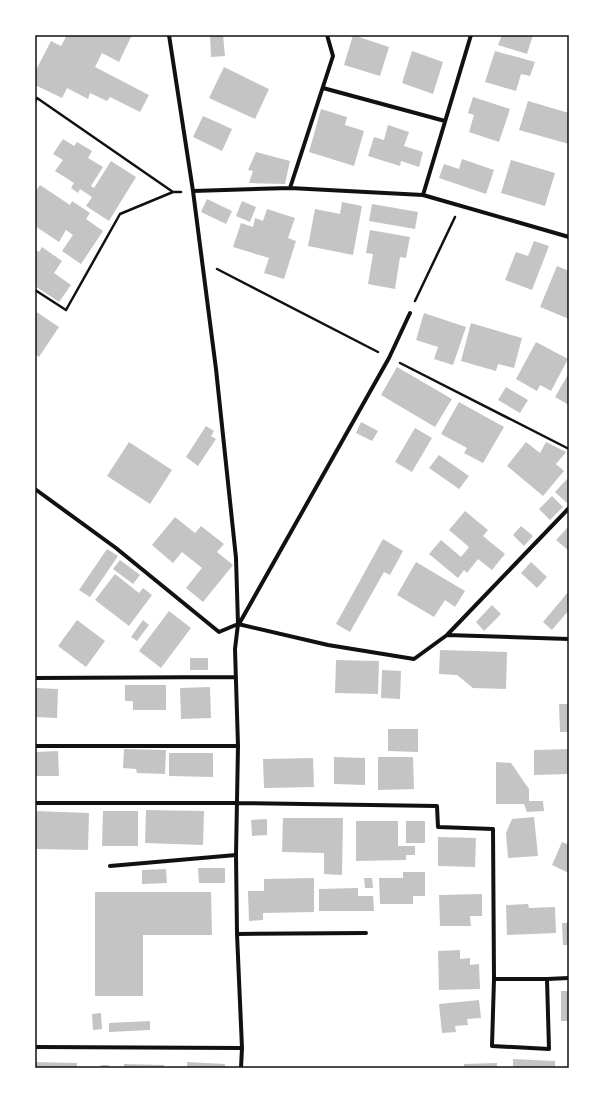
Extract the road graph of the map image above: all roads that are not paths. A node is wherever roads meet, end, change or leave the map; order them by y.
1 (169, 35) edge
2 (327, 35) edge
3 (471, 35) edge
4 (323, 88) junction
5 (445, 121) junction
6 (290, 188) junction
7 (193, 191) junction
8 (423, 195) junction
9 (569, 237) edge
10 (410, 313) road end
11 (35, 489) edge
12 (569, 508) edge
13 (238, 624) junction
14 (446, 635) junction
15 (569, 639) edge
16 (235, 677) junction
17 (35, 678) edge
18 (35, 746) edge
19 (238, 746) junction
20 (35, 803) edge
21 (236, 803) junction
22 (236, 855) junction
23 (110, 866) dead end
24 (366, 933) dead end
25 (237, 934) junction
26 (569, 978) edge
27 (494, 979) junction
28 (547, 979) junction
29 (35, 1047) edge
30 (242, 1048) junction
31 (241, 1068) edge

1 - 7 street
2 - 4 street
3 - 5 street
4 - 5 street
4 - 6 street
5 - 8 street
6 - 7 street
6 - 8 street
7 - 13 street
8 - 9 street
10 - 13 street
11 - 13 street
12 - 14 street
13 - 14 street
13 - 16 street
14 - 15 street
16 - 17 street
16 - 19 street
18 - 19 street
19 - 21 street
20 - 21 street
21 - 22 street
21 - 27 street
22 - 23 street
22 - 25 street
24 - 25 street
25 - 30 street
26 - 28 street
27 - 28 street
27 - 28 street
29 - 30 street
30 - 31 street

